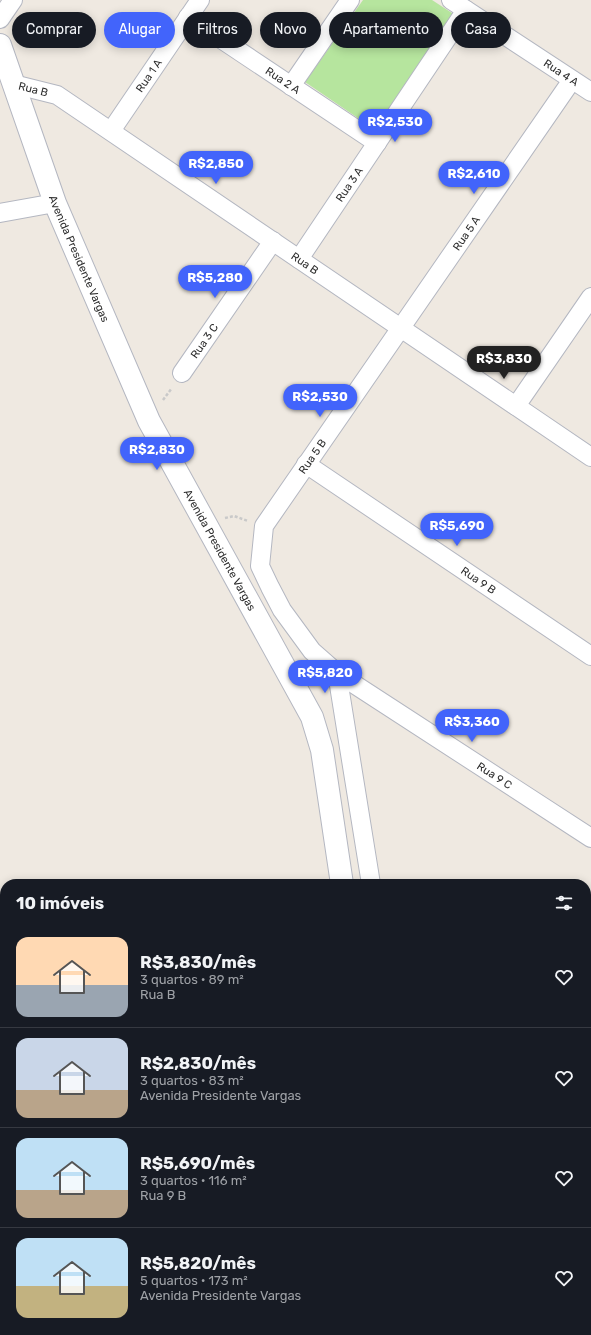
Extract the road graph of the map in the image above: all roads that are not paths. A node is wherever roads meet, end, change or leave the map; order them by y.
1 (13, 0) edge
2 (200, 0) edge
3 (350, 0) edge
4 (459, 5) edge
5 (192, 12) edge
6 (0, 19) edge
7 (183, 24) edge
8 (0, 45) edge
9 (234, 48) edge
10 (572, 80) junction
11 (14, 84) junction
12 (291, 86) junction
13 (591, 92) edge
14 (111, 131) junction
15 (377, 143) junction
16 (55, 203) junction
17 (0, 214) edge
18 (273, 241) junction
19 (299, 259) junction
20 (591, 297) edge
21 (400, 327) junction
22 (182, 373) road end
23 (516, 406) junction
24 (591, 456) edge
25 (306, 464) junction
26 (264, 526) joint
27 (591, 656) edge
28 (337, 673) junction
29 (591, 838) edge
30 (341, 879) edge
31 (370, 879) edge

1 - 6 street
2 - 5 street, Rua 1 A
3 - 12 street
4 - 10 street, Rua 4 A
4 - 15 street, Rua 3 A
7 - 14 street, Rua 1 A
8 - 11 street, Avenida Presidente Vargas
9 - 12 street, Rua 2 A
10 - 13 street, Rua 4 A
10 - 21 street, Rua 5 A
11 - 14 street, Rua B
11 - 16 street, Avenida Presidente Vargas
12 - 15 street, Rua 2 A
14 - 18 street, Rua B
15 - 19 street, Rua 3 A
16 - 17 street
16 - 30 street, Avenida Presidente Vargas
18 - 19 street, Rua B
18 - 22 street, Rua 3 C
19 - 21 street, Rua B
20 - 23 street
21 - 23 street, Rua B
21 - 25 street, Rua 5 B
23 - 24 street, Rua B
25 - 26 street, Rua 5 B
25 - 27 street, Rua 9 B
26 - 28 street, Rua 9 C
28 - 29 street, Rua 9 C
28 - 31 street

